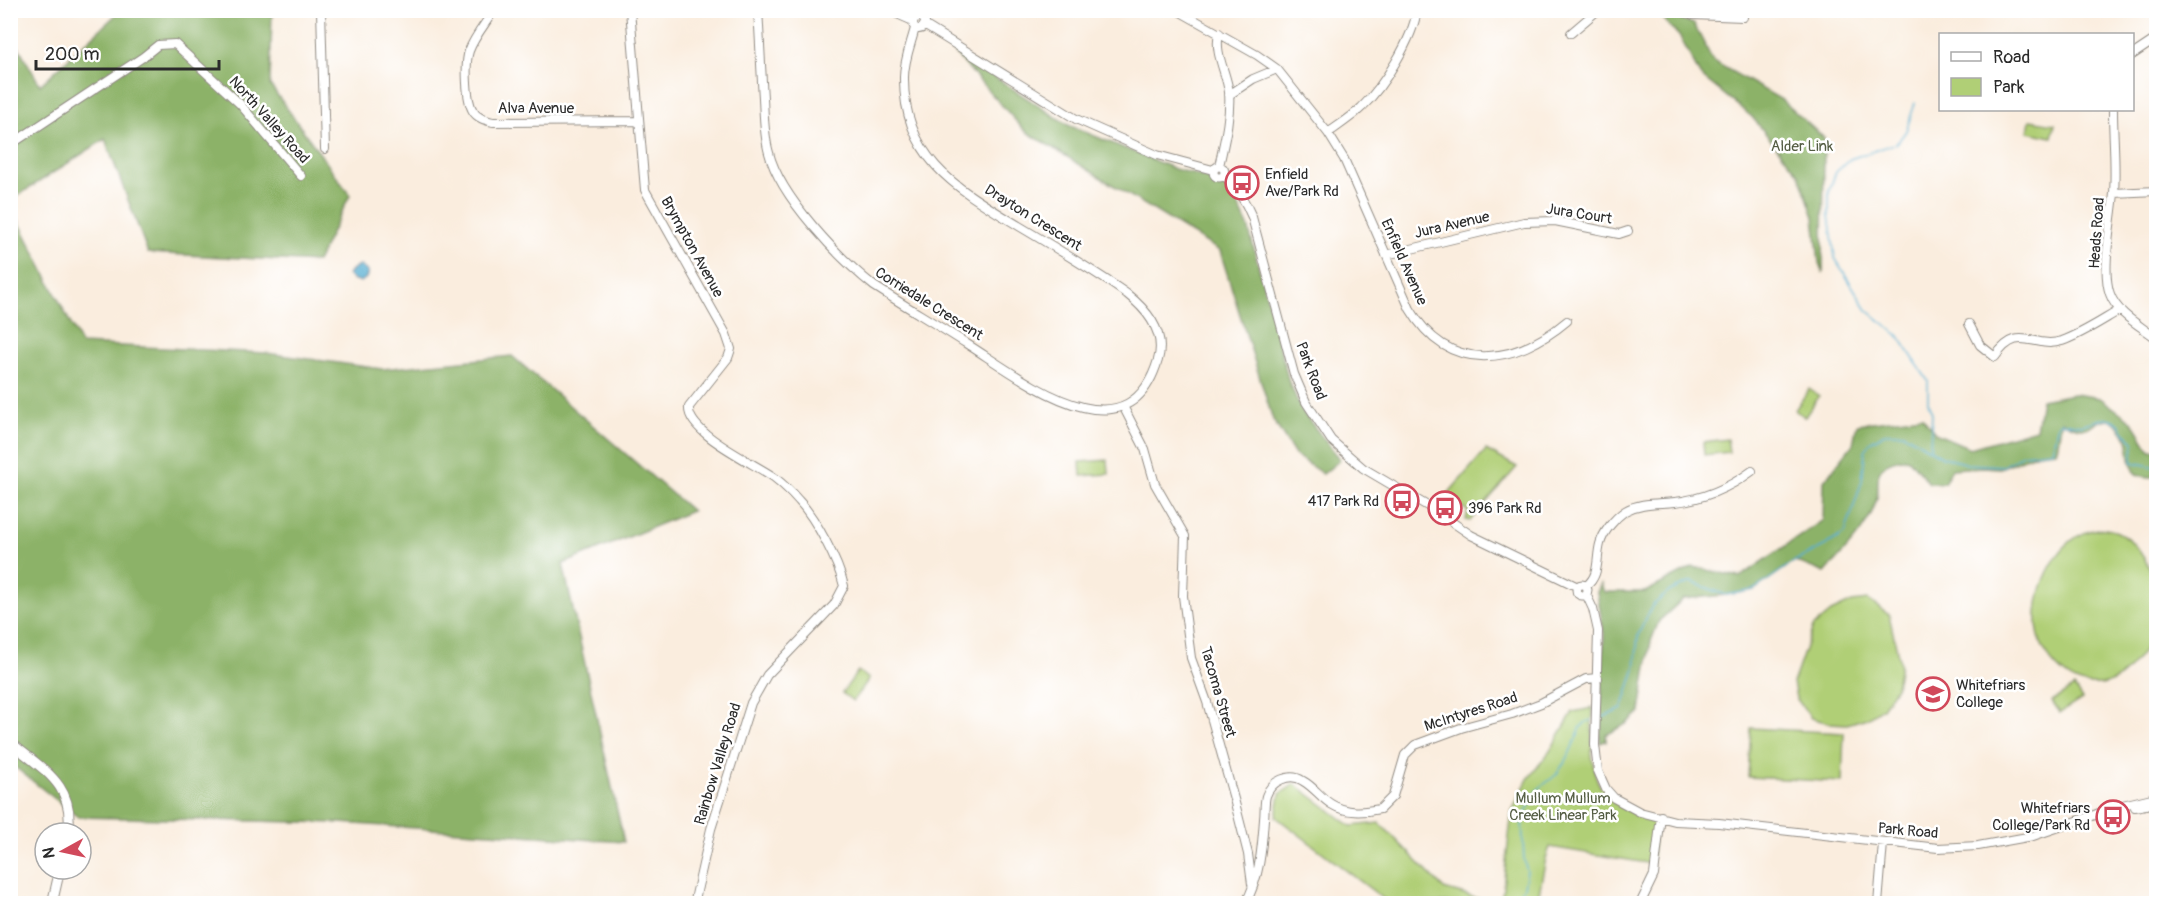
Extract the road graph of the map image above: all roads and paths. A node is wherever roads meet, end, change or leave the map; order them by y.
1 (321, 10) edge
2 (494, 10) edge
3 (630, 10) edge
4 (758, 10) edge
5 (888, 10) edge
6 (1177, 10) edge
7 (1417, 10) edge
8 (1598, 10) edge
9 (1677, 10) edge
10 (1743, 17) dead end
11 (920, 21) edge
12 (1571, 33) dead end
13 (1222, 34) junction
14 (2157, 39) edge
15 (2134, 55) edge
16 (1277, 69) junction
17 (1229, 95) junction
18 (2113, 111) edge
19 (639, 121) junction
20 (1328, 133) junction
21 (10, 145) edge
22 (325, 149) dead end
23 (1216, 168) junction
24 (301, 176) dead end
25 (2157, 191) edge
26 (2114, 193) junction
27 (1524, 222) joint
28 (1628, 231) dead end
29 (1386, 255) junction
30 (2120, 310) junction
31 (1567, 321) dead end
32 (1969, 324) dead end
33 (2157, 338) edge
34 (1123, 406) junction
35 (689, 407) joint
36 (1752, 471) dead end
37 (1584, 589) junction
38 (1598, 678) junction
39 (10, 742) edge
40 (2157, 797) edge
41 (2157, 803) edge
42 (1661, 816) junction
43 (2092, 816) junction
44 (69, 821) edge
45 (1883, 843) junction
46 (1248, 854) junction
47 (1260, 858) junction
48 (57, 881) edge
49 (1253, 890) junction
50 (52, 903) edge
51 (694, 903) edge
52 (1245, 903) edge
53 (1640, 903) edge
54 (1878, 903) edge

1 - 22 street
2 - 19 street, Alva Avenue
3 - 19 street, Brympton Avenue
4 - 34 street, Corriedale Crescent
5 - 11 street
6 - 13 street, Enfield Avenue
7 - 20 street
8 - 12 street
9 - 10 street
11 - 23 street
11 - 34 street, Drayton Crescent
13 - 16 street, Enfield Avenue
13 - 17 street
14 - 15 street
16 - 17 street
16 - 20 street, Enfield Avenue
17 - 23 street
18 - 26 street, Heads Road
19 - 35 street, Brympton Avenue
20 - 29 street, Enfield Avenue
21 - 24 street, North Valley Road
23 - 37 street, Park Road
25 - 26 street
26 - 30 street, Heads Road
27 - 28 street, Jura Court
27 - 29 street, Jura Avenue
29 - 31 street, Enfield Avenue
30 - 32 street
30 - 33 street, Heads Road
34 - 46 street, Tacoma Street
35 - 51 street, Rainbow Valley Road
36 - 37 street
37 - 38 street, Park Road
38 - 42 street, Park Road
38 - 47 street, McIntyres Road
39 - 44 main road
40 - 43 street, Park Road
41 - 43 street, Park Road
42 - 45 street, Park Road
42 - 53 street
43 - 45 street, Park Road
45 - 54 street
46 - 47 street
46 - 49 street, Tacoma Street
47 - 49 street, McIntyres Road
48 - 50 main road
49 - 52 street, McIntyres Road

